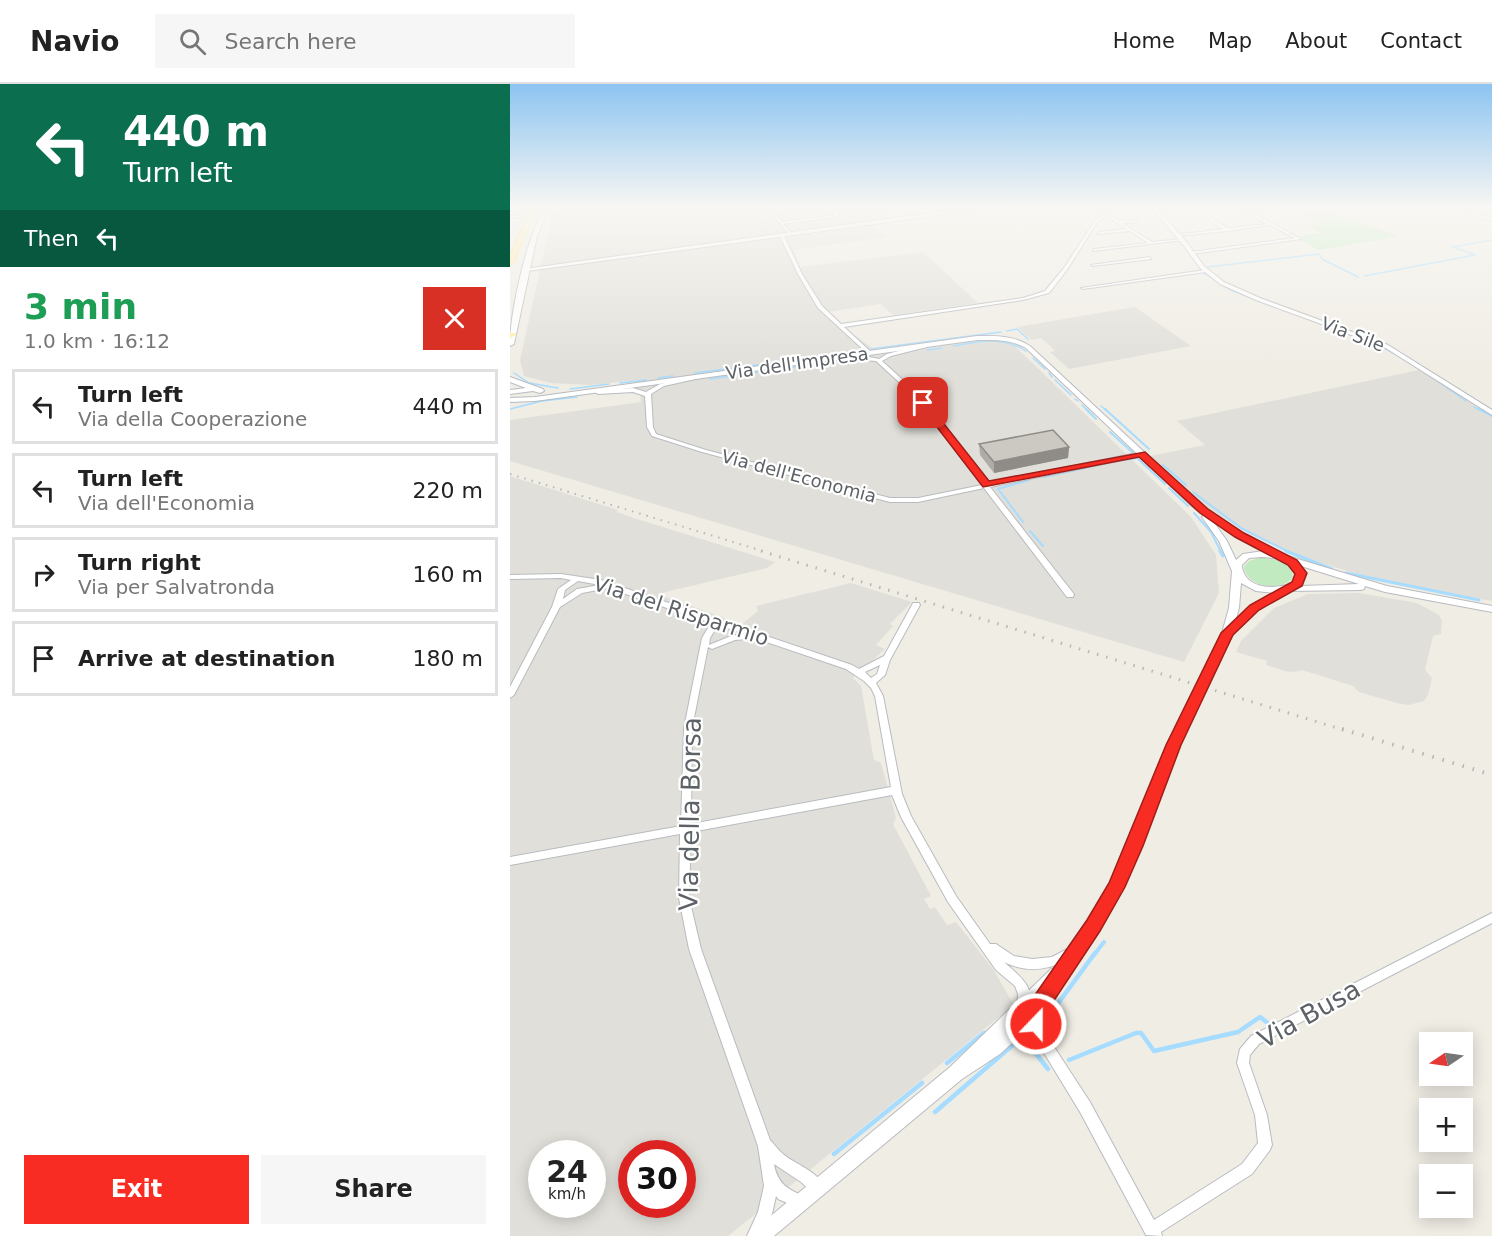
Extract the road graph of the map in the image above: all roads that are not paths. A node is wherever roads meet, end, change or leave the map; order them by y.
1 (529, 262) edge
2 (580, 262) edge
3 (794, 262) edge
4 (1071, 262) edge
5 (1119, 262) edge
6 (1198, 262) edge
7 (1094, 265) dead end
8 (527, 269) junction
9 (1205, 271) junction
10 (1083, 288) dead end
11 (840, 326) junction
12 (511, 338) edge
13 (875, 357) junction
14 (705, 376) junction
15 (510, 379) edge
16 (510, 392) edge
17 (581, 392) junction
18 (538, 395) junction
19 (648, 395) junction
20 (510, 400) edge
21 (510, 405) edge
22 (1492, 413) edge
23 (1142, 454) junction
24 (987, 486) junction
25 (1196, 505) junction
26 (1281, 557) junction
27 (1237, 571) junction
28 (544, 576) junction
29 (510, 577) edge
30 (579, 578) junction
31 (614, 587) junction
32 (1385, 589) junction
33 (1286, 590) junction
34 (561, 592) junction
35 (575, 593) junction
36 (1070, 595) dead end
37 (916, 605) dead end
38 (556, 607) junction
39 (1492, 609) edge
40 (719, 623) junction
41 (1227, 633) junction
42 (762, 637) junction
43 (711, 646) junction
44 (704, 656) junction
45 (888, 657) junction
46 (859, 672) junction
47 (871, 682) junction
48 (510, 695) edge
49 (897, 790) junction
50 (685, 829) junction
51 (510, 861) edge
52 (1492, 918) edge
53 (985, 942) junction
54 (1075, 953) junction
55 (1037, 1008) junction
56 (1020, 1011) junction
57 (1013, 1033) junction
58 (1047, 1048) junction
59 (956, 1073) junction
60 (764, 1141) junction
61 (770, 1174) junction
62 (818, 1188) junction
63 (801, 1203) junction
64 (1153, 1233) edge
65 (754, 1236) edge
66 (760, 1236) edge

1 - 8 main road
2 - 8 street
3 - 11 street
4 - 11 street
5 - 7 street
6 - 9 street, Via Sile
8 - 12 main road
9 - 10 street
9 - 22 street, Via Sile
11 - 13 street
13 - 14 street, Via dell'Impresa
13 - 23 street, Via dell'Impresa
13 - 24 street
14 - 17 street, Via dell'Impresa
14 - 19 street
15 - 18 main road
16 - 18 main road
17 - 18 street, Via dell'Impresa
17 - 19 street
18 - 20 street, Via dell'Impresa
18 - 21 street, Via dell'Impresa
19 - 24 street, Via dell'Economia
23 - 24 street, Via dell'Economia
23 - 25 street
24 - 36 street
25 - 26 street
25 - 27 street
26 - 27 street
26 - 32 street
26 - 33 street
27 - 33 street
27 - 41 street
28 - 29 street, Via del Risparmio
28 - 30 street, Via del Risparmio
28 - 34 street
30 - 31 street, Via del Risparmio
30 - 34 street
30 - 35 street
31 - 35 street
31 - 40 street, Via del Risparmio
32 - 33 street
32 - 39 street
33 - 41 street
34 - 38 street
35 - 38 street
37 - 45 street
38 - 48 street
40 - 42 street, Via del Risparmio
40 - 43 street, Via della Borsa
40 - 44 street, Via della Borsa
41 - 54 street
42 - 43 street
42 - 46 street, Via del Risparmio
43 - 44 street, Via della Borsa
44 - 50 street, Via della Borsa
45 - 46 street
45 - 47 street
46 - 47 street, Via del Risparmio
47 - 49 street
49 - 50 street
49 - 53 street
50 - 51 street
50 - 60 street, Via della Borsa
52 - 64 street, Via Busa
53 - 54 street
53 - 56 street
54 - 55 street
54 - 56 street
55 - 57 street
55 - 58 street
56 - 59 street
57 - 58 street
57 - 59 street
58 - 64 street
59 - 62 street
60 - 61 street, Via della Borsa
60 - 62 street, Via della Borsa
61 - 63 street, Via della Borsa
61 - 65 street, Via della Borsa
62 - 63 street
63 - 66 street

